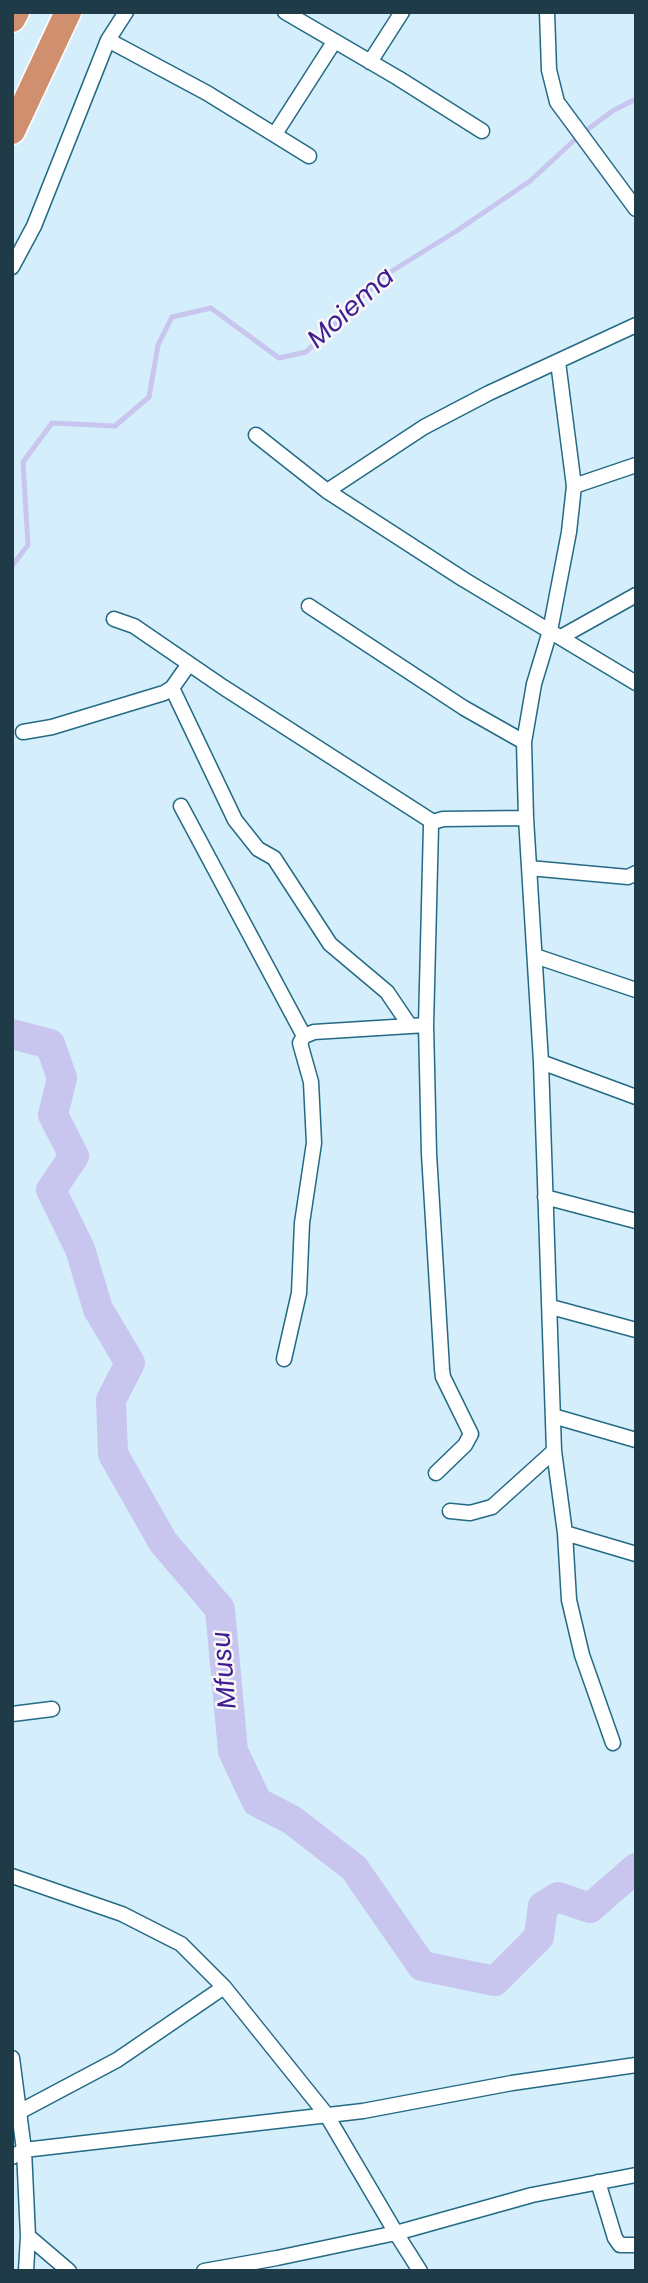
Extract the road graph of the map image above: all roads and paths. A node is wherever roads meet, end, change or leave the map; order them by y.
1 (16, 12) edge
2 (68, 12) edge
3 (126, 12) edge
4 (285, 12) edge
5 (402, 12) edge
6 (547, 12) edge
7 (12, 19) edge
8 (108, 40) junction
9 (334, 42) junction
10 (370, 62) junction
11 (12, 131) edge
12 (482, 131) dead end
13 (275, 134) junction
14 (309, 156) dead end
15 (636, 209) edge
16 (12, 267) edge
17 (636, 325) edge
18 (558, 362) junction
19 (256, 435) dead end
20 (636, 465) edge
21 (575, 486) junction
22 (327, 491) junction
23 (636, 595) edge
24 (309, 606) dead end
25 (114, 619) dead end
26 (556, 634) junction
27 (190, 664) junction
28 (636, 682) edge
29 (172, 688) junction
30 (23, 732) dead end
31 (524, 742) junction
32 (181, 806) dead end
33 (526, 818) junction
34 (433, 822) junction
35 (529, 868) junction
36 (636, 873) edge
37 (535, 956) junction
38 (636, 990) edge
39 (426, 1025) junction
40 (410, 1026) junction
41 (304, 1036) junction
42 (541, 1062) junction
43 (636, 1097) edge
44 (545, 1197) junction
45 (636, 1221) edge
46 (551, 1307) junction
47 (636, 1329) edge
48 (284, 1359) dead end
49 (553, 1416) junction
50 (636, 1440) edge
51 (554, 1451) junction
52 (436, 1473) dead end
53 (450, 1511) dead end
54 (565, 1533) junction
55 (636, 1553) edge
56 (52, 1709) dead end
57 (12, 1714) edge
58 (612, 1743) dead end
59 (12, 1876) edge
60 (224, 1987) junction
61 (12, 2058) edge
62 (636, 2065) edge
63 (19, 2112) junction
64 (326, 2114) junction
65 (18, 2153) edge
66 (636, 2175) edge
67 (598, 2182) junction
68 (396, 2233) junction
69 (28, 2236) junction
70 (636, 2245) edge
71 (26, 2271) edge
72 (69, 2271) edge
73 (204, 2271) edge
74 (420, 2271) edge

1 - 7 highway
2 - 11 highway
3 - 8 street
4 - 9 street
5 - 10 street
6 - 15 street
8 - 13 street
8 - 16 street
9 - 10 street
9 - 13 street
10 - 12 street
13 - 14 street
17 - 18 street
18 - 21 street
18 - 22 street
19 - 22 street
20 - 21 street
21 - 26 street
22 - 26 street
23 - 26 street
24 - 31 street
25 - 27 street
26 - 28 street
26 - 31 street
27 - 29 street
27 - 34 street
29 - 30 street
29 - 40 street
31 - 33 street
32 - 41 street
33 - 34 street
33 - 35 street
34 - 39 street
35 - 36 street
35 - 37 street
37 - 38 street
37 - 42 street
39 - 40 street
39 - 52 street
40 - 41 street
41 - 48 street
42 - 43 street
42 - 44 street
44 - 45 street
44 - 46 street
46 - 47 street
46 - 49 street
49 - 50 street
49 - 51 street
51 - 53 street
51 - 54 street
54 - 55 street
54 - 58 street
56 - 57 street
59 - 60 street
60 - 63 street
60 - 64 street
61 - 63 street
62 - 64 street
63 - 65 street
64 - 65 street
64 - 68 street
65 - 69 street
66 - 67 street
67 - 68 street
67 - 70 street
68 - 73 street
68 - 74 street
69 - 71 street
69 - 72 street

